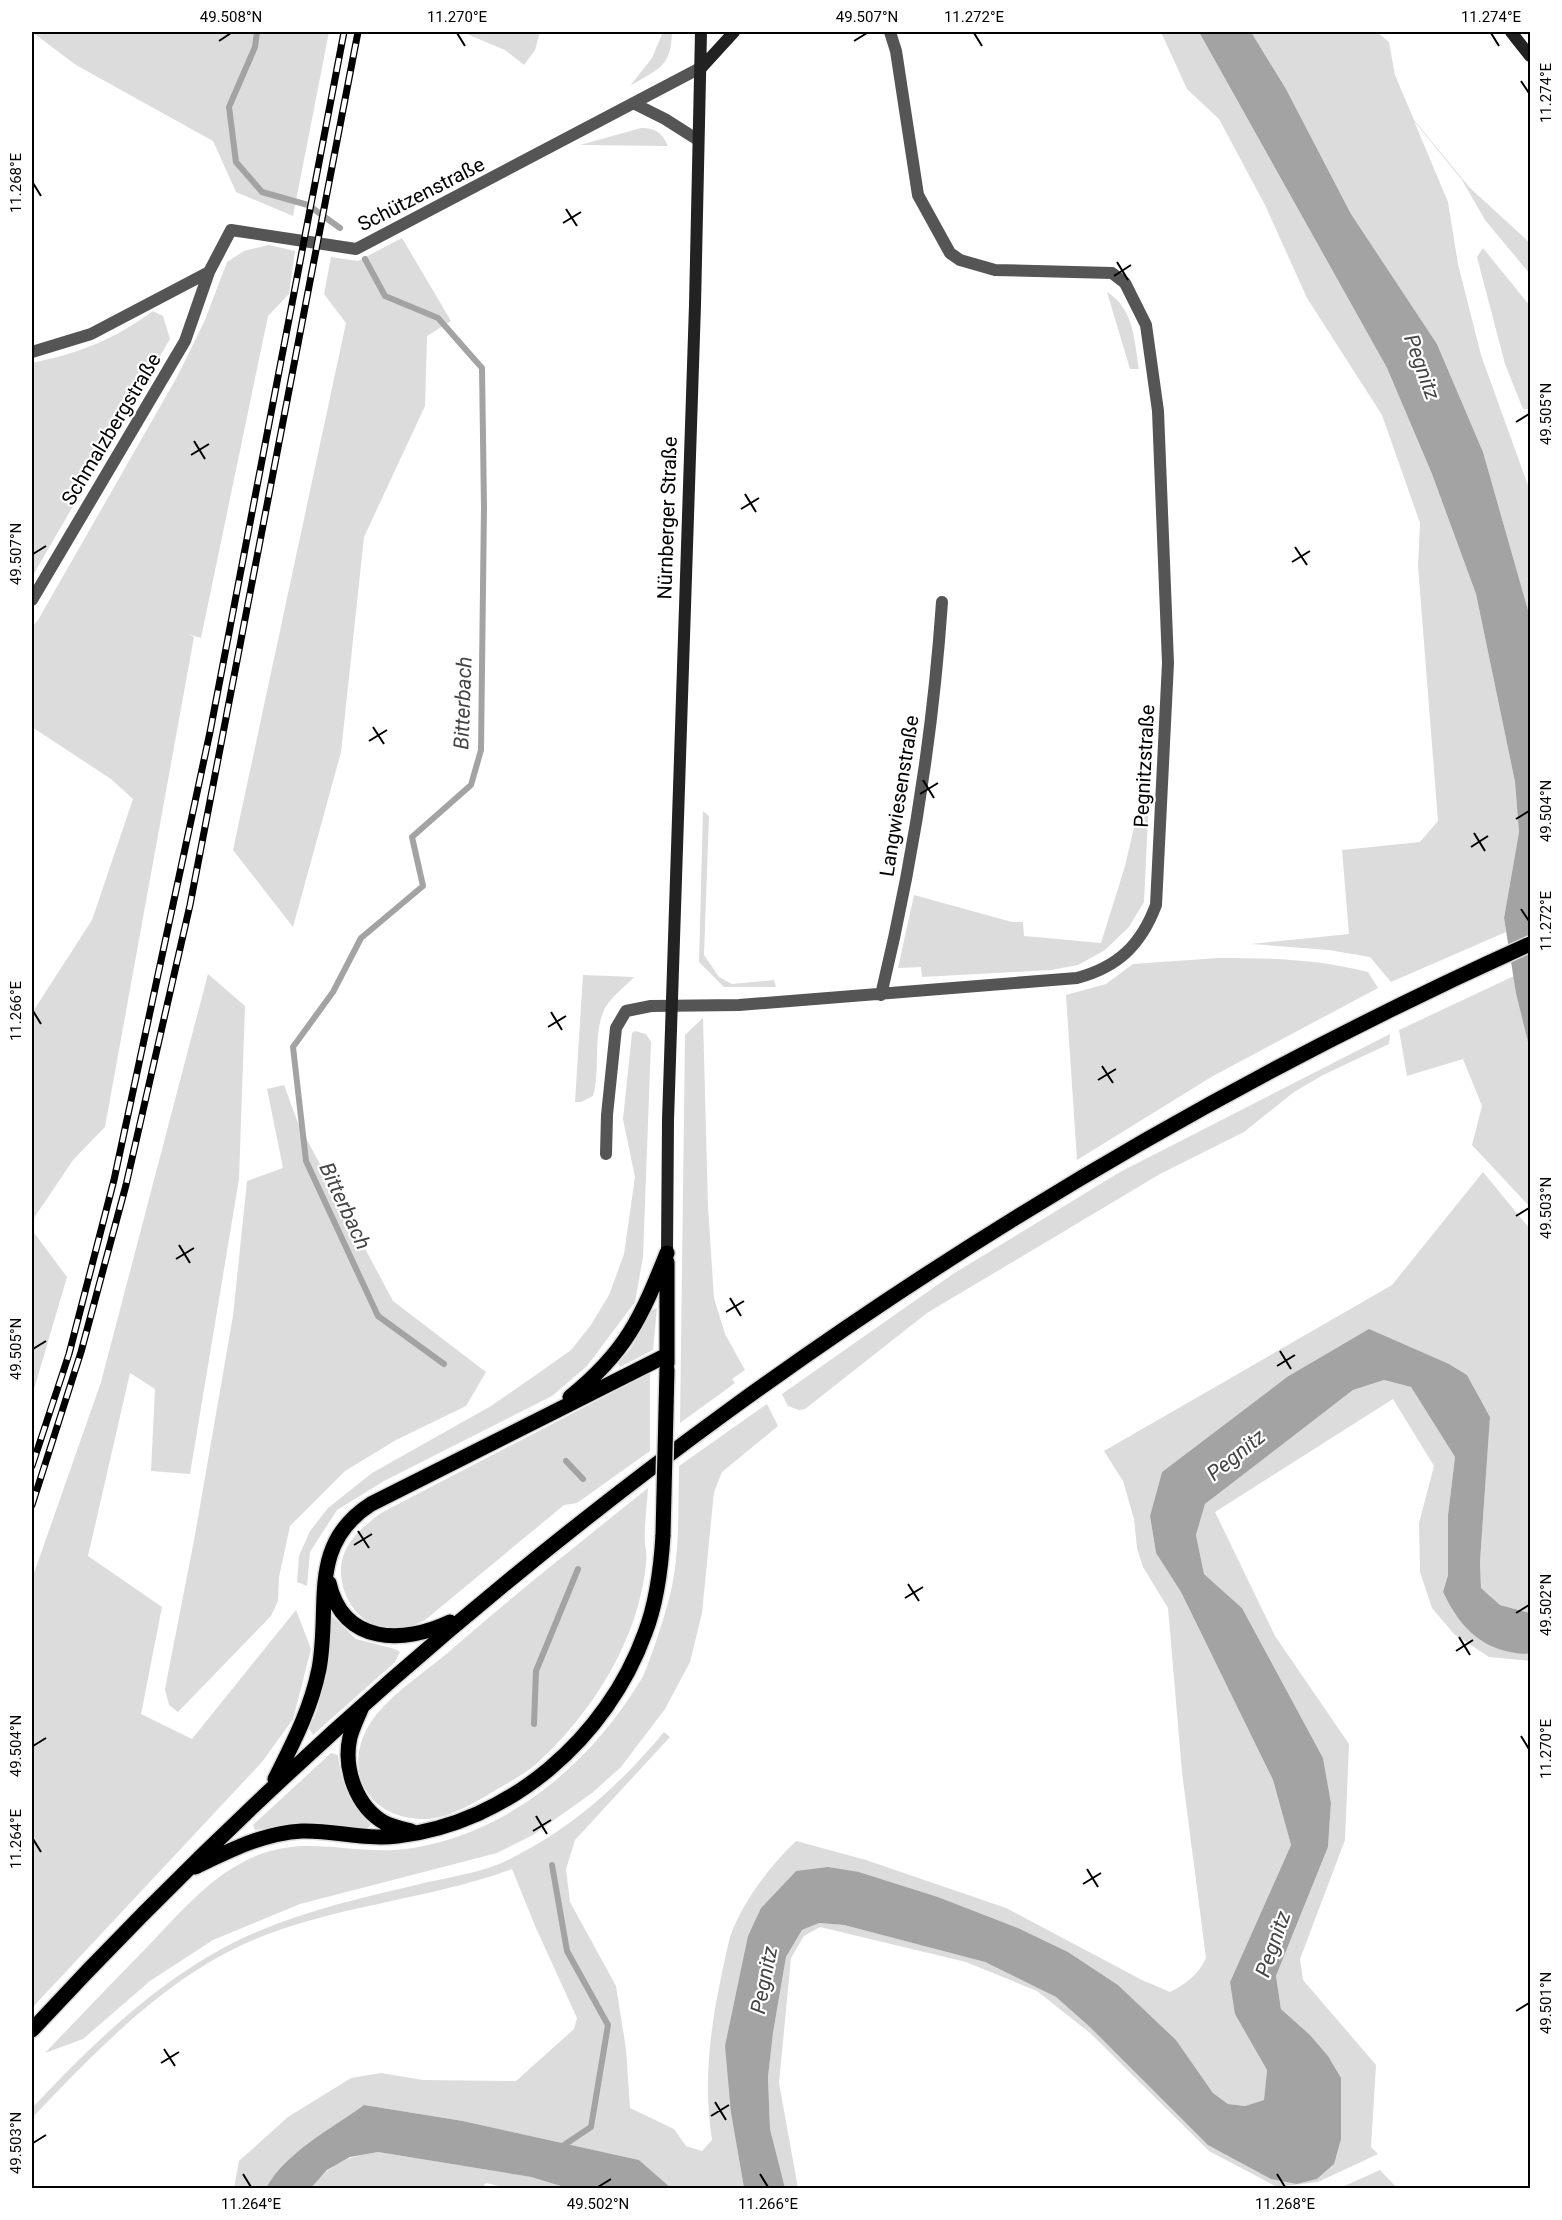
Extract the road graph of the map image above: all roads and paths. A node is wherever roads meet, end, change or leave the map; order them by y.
1 (701, 32) edge
2 (734, 32) edge
3 (890, 32) edge
4 (1511, 32) edge
5 (1530, 56) edge
6 (702, 68) junction
7 (635, 104) junction
8 (698, 140) junction
9 (209, 272) junction
10 (32, 352) edge
11 (32, 600) edge
12 (942, 602) dead end
13 (1530, 944) edge
14 (881, 995) junction
15 (671, 1006) junction
16 (606, 1154) dead end
17 (667, 1253) junction
18 (667, 1362) junction
19 (551, 1413) junction
20 (326, 1570) junction
21 (466, 1614) junction
22 (363, 1703) junction
23 (270, 1789) junction
24 (417, 1833) junction
25 (182, 1874) junction
26 (32, 2030) edge

1 - 6 main road, Nürnberger Straße
2 - 6 main road
3 - 14 street, Pegnitzstraße
4 - 5 main road
6 - 7 street, Schützenstraße
6 - 8 main road, Nürnberger Straße
7 - 8 street
7 - 9 street, Schützenstraße
8 - 15 main road, Nürnberger Straße
9 - 10 street
9 - 11 street, Schmalzbergstraße
12 - 14 street, Langwiesenstraße
13 - 21 main road
14 - 15 street, Pegnitzstraße
15 - 16 street
15 - 17 main road, Nürnberger Straße
17 - 18 main road
17 - 19 main road
18 - 19 main road
18 - 24 main road, bridge
19 - 20 main road
20 - 21 main road
20 - 23 main road
21 - 22 main road
22 - 23 main road
22 - 24 main road
23 - 25 main road
24 - 25 main road
25 - 26 main road

